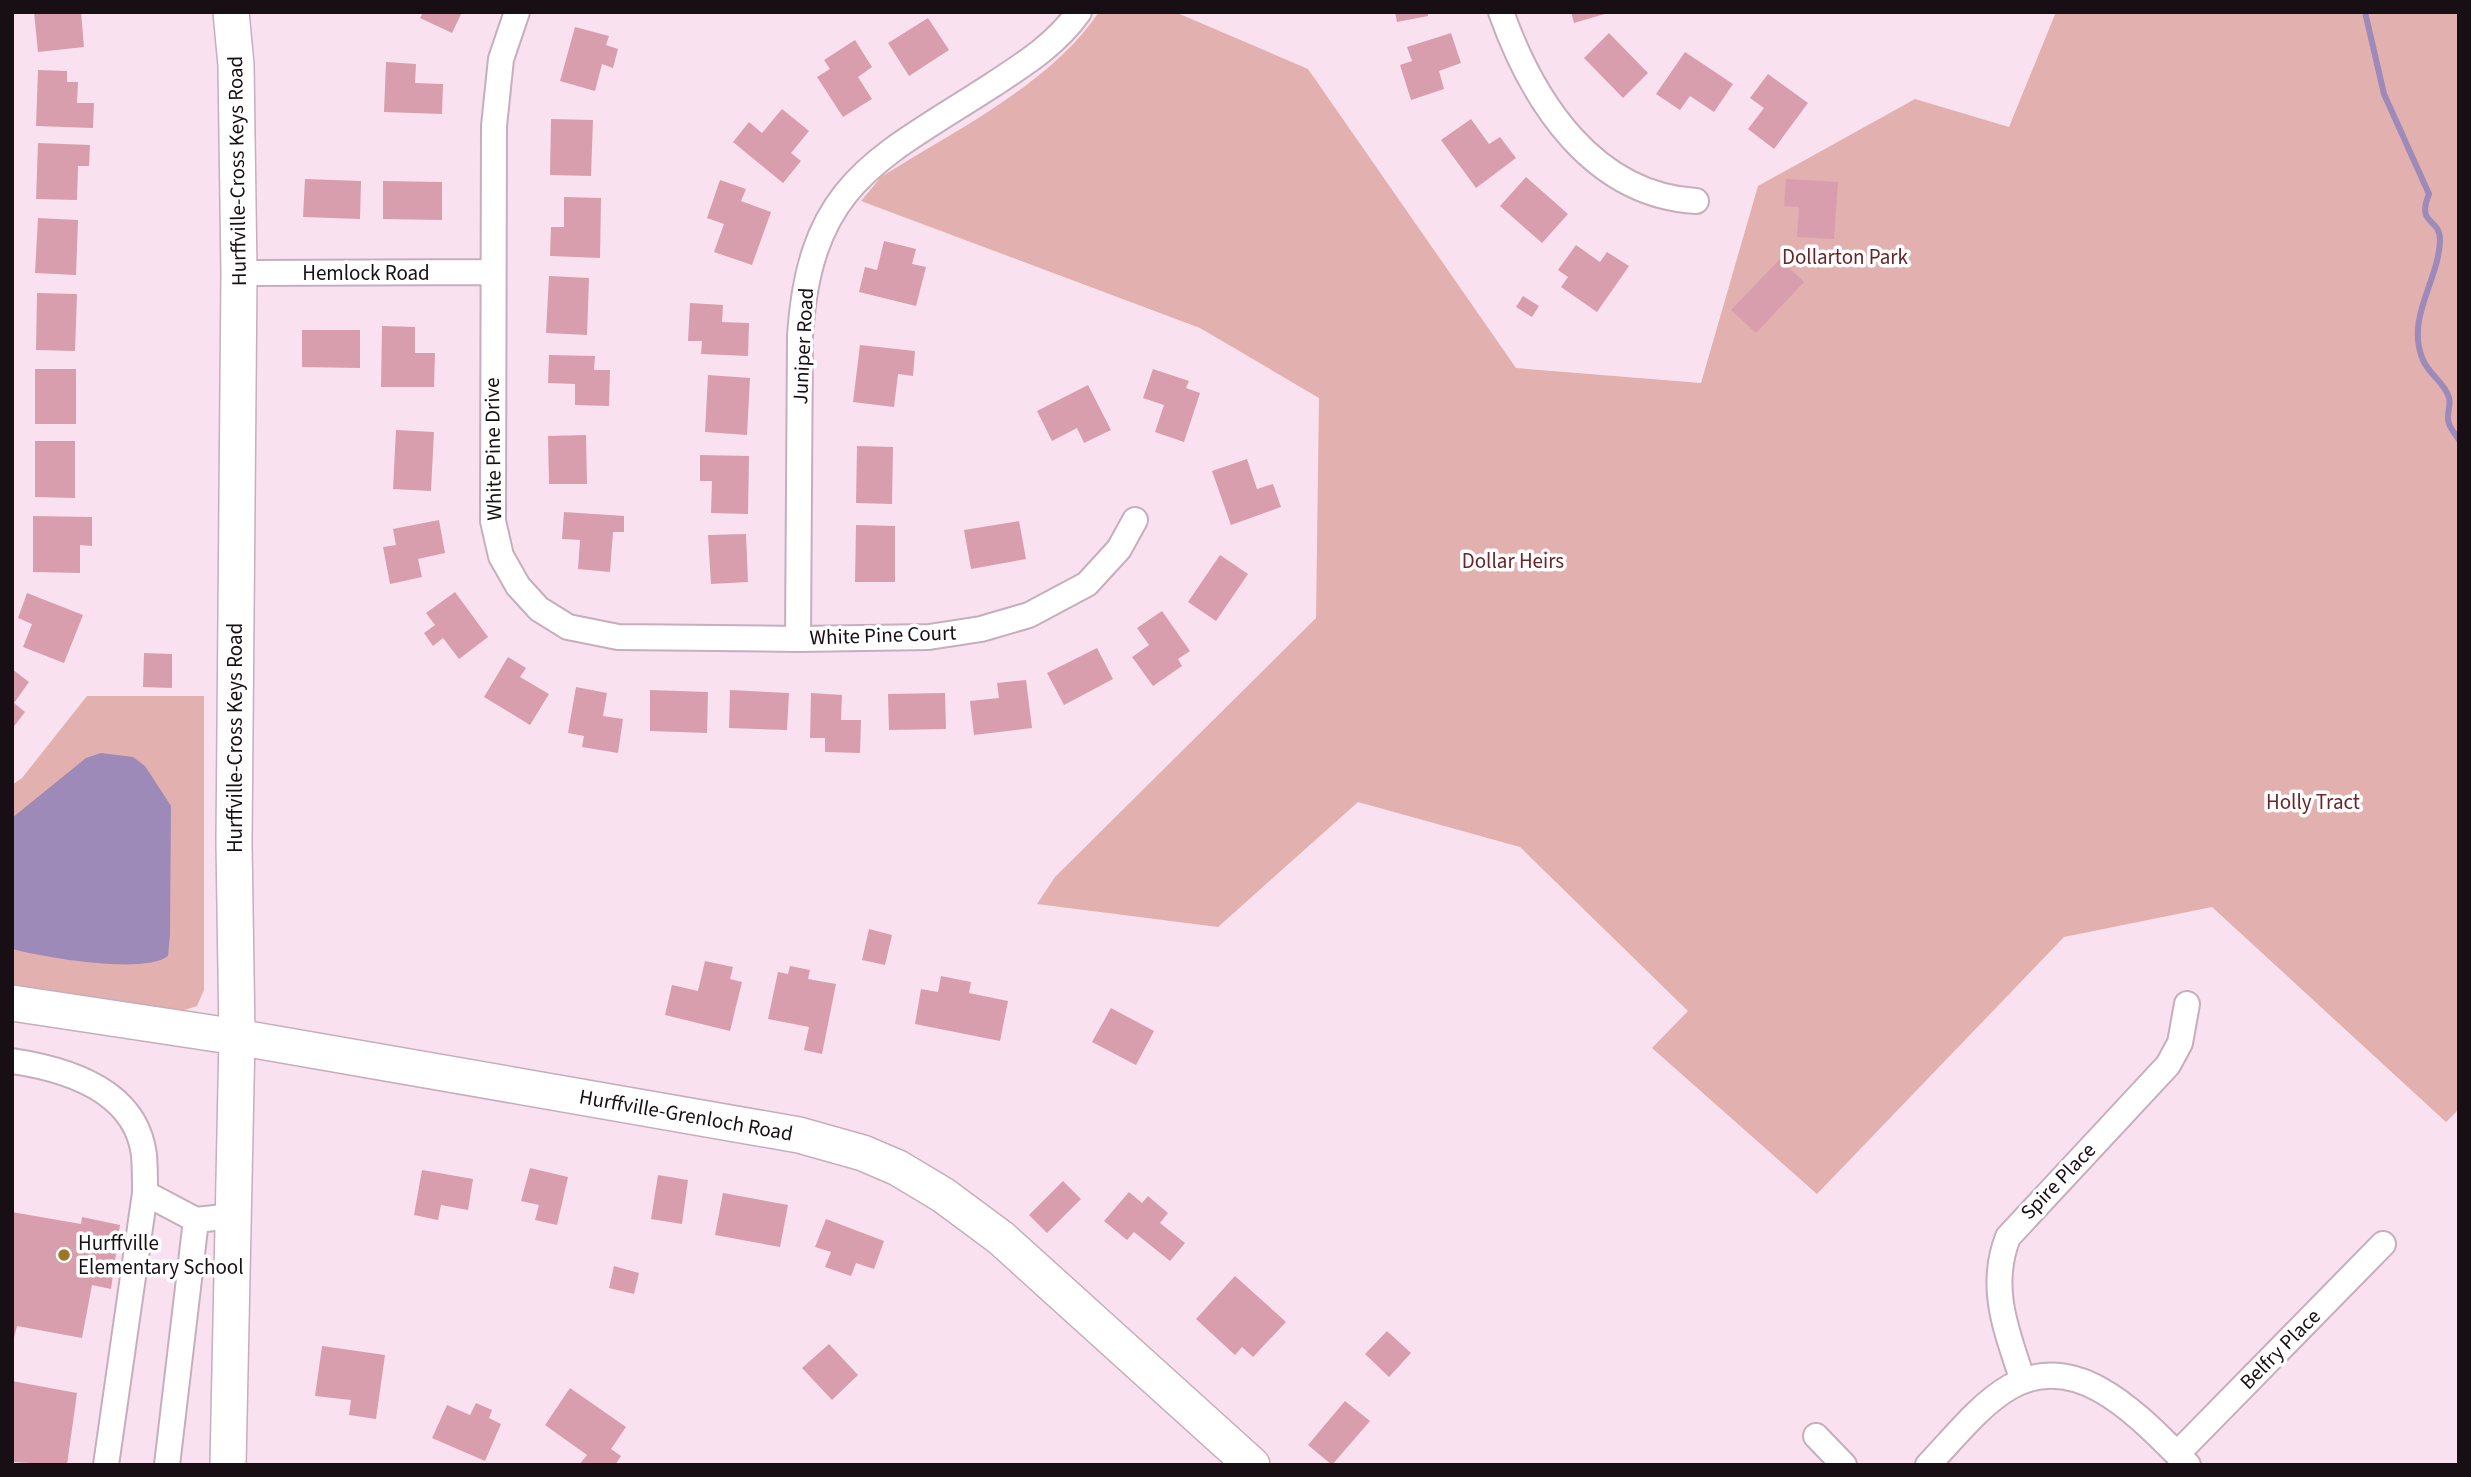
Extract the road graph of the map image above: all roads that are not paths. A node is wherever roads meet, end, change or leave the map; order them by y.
1 (231, 12) edge
2 (517, 12) edge
3 (1079, 12) edge
4 (1501, 12) edge
5 (1696, 201) dead end
6 (492, 272) junction
7 (239, 273) junction
8 (1135, 520) dead end
9 (798, 639) junction
10 (12, 1003) edge
11 (2187, 1004) dead end
12 (237, 1037) junction
13 (12, 1061) edge
14 (145, 1193) junction
15 (233, 1216) junction
16 (196, 1220) junction
17 (2383, 1244) dead end
18 (2023, 1381) junction
19 (1816, 1436) dead end
20 (2182, 1459) edge
21 (106, 1465) edge
22 (167, 1465) edge
23 (228, 1465) edge
24 (1252, 1465) edge
25 (1844, 1465) edge
26 (1928, 1465) edge

1 - 7 main road, Hurffville-Cross Keys Road
2 - 6 street, White Pine Drive
3 - 9 street, Juniper Road
4 - 5 street
6 - 7 street, Hemlock Road
6 - 9 street, White Pine Drive
7 - 12 main road, Hurffville-Cross Keys Road
8 - 9 street, White Pine Court
10 - 12 main road, Hurffville-Grenloch Road
11 - 18 street, Spire Place
12 - 15 main road, Hurffville-Cross Keys Road
12 - 24 main road, Hurffville-Grenloch Road
13 - 14 street
14 - 16 street
14 - 21 street
15 - 16 street
15 - 23 main road, Hurffville-Cross Keys Road
16 - 22 street
17 - 20 street, Belfry Place
18 - 20 street
18 - 26 street
19 - 25 street

